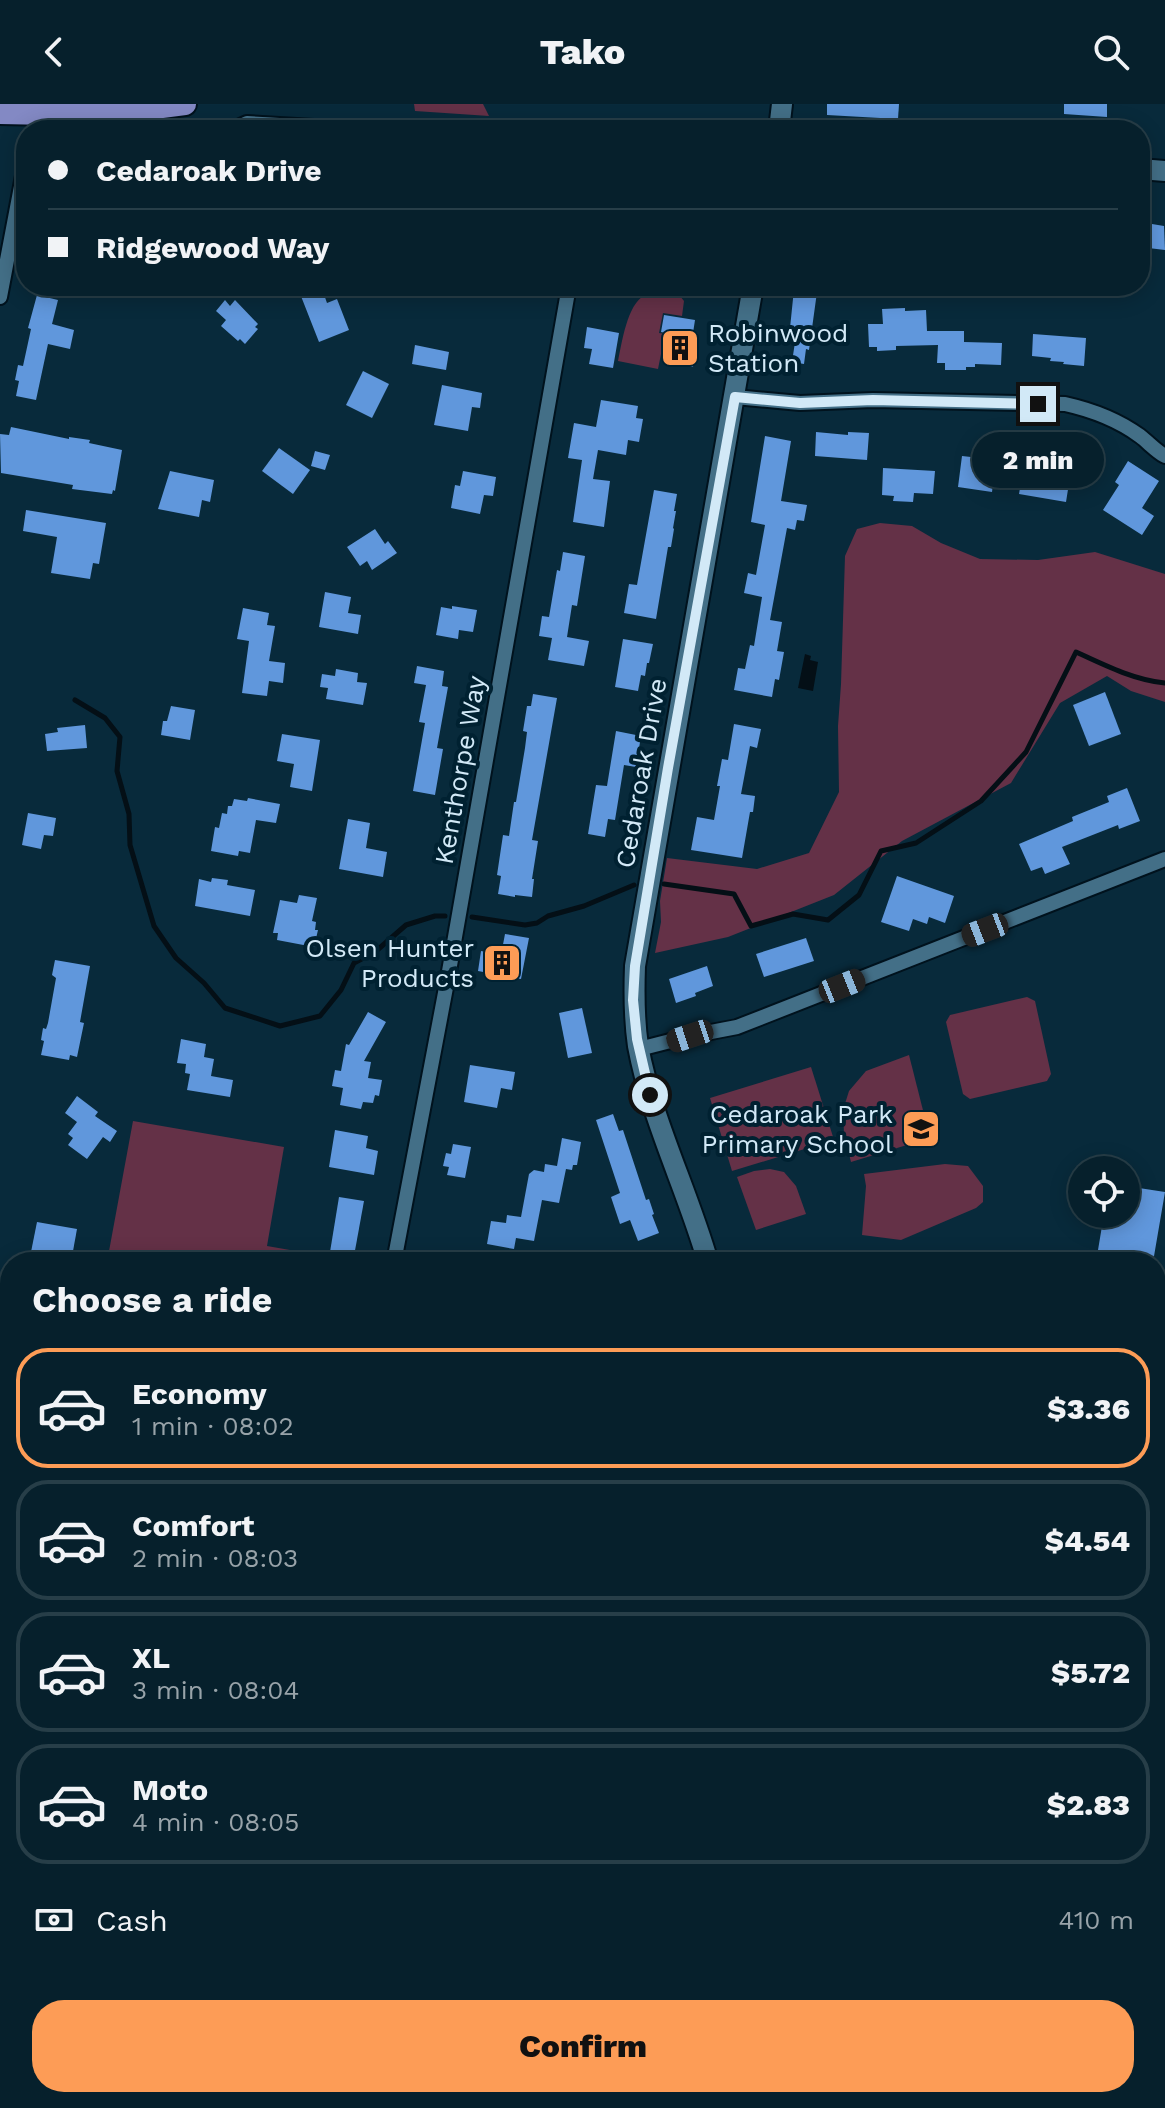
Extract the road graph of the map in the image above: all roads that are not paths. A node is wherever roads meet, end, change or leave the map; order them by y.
1 (185, 104) edge
2 (0, 113) edge
3 (26, 120) edge
4 (52, 120) edge
5 (16, 213) edge
6 (567, 296) edge
7 (751, 296) edge
8 (0, 297) edge
9 (735, 397) junction
10 (1165, 456) edge
11 (1165, 859) edge
12 (639, 1049) junction
13 (396, 1252) edge
14 (704, 1252) edge

1 - 4 main road
2 - 3 main road
5 - 8 street
6 - 13 street, Kenthorpe Way
7 - 9 street, Cedaroak Drive
9 - 10 street
9 - 12 street, Cedaroak Drive
11 - 12 street
12 - 14 street, Cedaroak Drive

